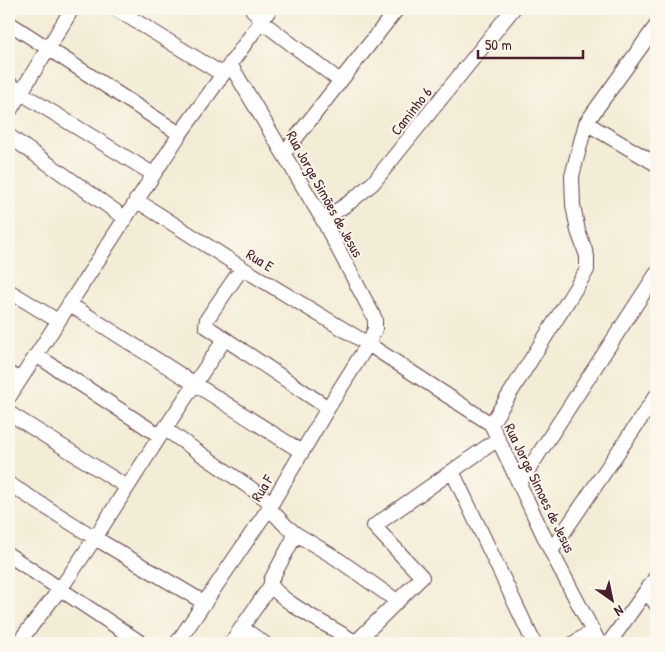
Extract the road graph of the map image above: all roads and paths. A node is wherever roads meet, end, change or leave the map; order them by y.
1 (72, 9) edge
2 (116, 9) edge
3 (252, 9) edge
4 (270, 9) edge
5 (397, 9) edge
6 (513, 9) edge
7 (261, 21) junction
8 (9, 23) edge
9 (656, 26) edge
10 (48, 48) junction
11 (226, 69) junction
12 (340, 81) junction
13 (9, 83) edge
14 (21, 93) junction
15 (9, 112) edge
16 (586, 123) junction
17 (180, 134) junction
18 (9, 136) edge
19 (284, 153) junction
20 (656, 164) edge
21 (153, 174) junction
22 (136, 200) junction
23 (125, 218) junction
24 (323, 220) junction
25 (242, 268) junction
26 (656, 274) edge
27 (9, 291) edge
28 (69, 304) junction
29 (58, 321) junction
30 (224, 340) junction
31 (368, 344) junction
32 (36, 355) junction
33 (14, 376) edge
34 (195, 385) junction
35 (656, 396) edge
36 (9, 398) edge
37 (328, 408) junction
38 (9, 413) edge
39 (491, 424) junction
40 (162, 433) junction
41 (498, 439) junction
42 (302, 452) junction
43 (452, 470) junction
44 (9, 484) edge
45 (519, 484) junction
46 (127, 487) junction
47 (271, 506) junction
48 (296, 534) junction
49 (95, 538) junction
50 (551, 551) junction
51 (9, 556) edge
52 (656, 577) edge
53 (271, 585) junction
54 (61, 588) junction
55 (646, 591) junction
56 (397, 601) junction
57 (205, 603) junction
58 (656, 604) edge
59 (242, 628) junction
60 (593, 631) junction
61 (9, 640) edge
62 (16, 643) edge
63 (141, 643) edge
64 (177, 643) edge
65 (231, 643) edge
66 (264, 643) edge
67 (356, 643) edge
68 (534, 643) edge
69 (574, 643) edge
70 (599, 643) edge
71 (609, 643) edge

1 - 10 street
2 - 11 street
3 - 7 street
4 - 7 street
5 - 12 street
6 - 24 street, Caminho 6
7 - 11 street
7 - 12 street
8 - 10 street
9 - 16 street
10 - 14 street
10 - 17 street
11 - 17 street
11 - 19 street, Rua Jorge Simões de Jesus
12 - 19 street
13 - 14 street
14 - 15 street
14 - 21 street
16 - 20 street
16 - 39 street
17 - 21 street
18 - 23 street
19 - 24 street, Rua Jorge Simões de Jesus
21 - 22 street
22 - 23 street
22 - 25 street, Rua E
23 - 28 street
24 - 31 street, Rua Jorge Simões de Jesus
25 - 30 street
25 - 31 street, Rua E
26 - 45 street
27 - 29 street
28 - 29 street
28 - 34 street
29 - 32 street
30 - 34 street
30 - 37 street
31 - 37 street, Rua F
31 - 39 street, Rua Jorge Simoes de Jesus
32 - 33 street
32 - 40 street
33 - 36 street
34 - 40 street
34 - 42 street
35 - 50 street
37 - 42 street, Rua F
38 - 46 street
39 - 41 street, Rua Jorge Simoes de Jesus
40 - 46 street
40 - 47 street
41 - 43 street
41 - 45 street, Rua Jorge Simoes de Jesus
42 - 47 street, Rua F
43 - 56 street
43 - 68 street
44 - 49 street
45 - 50 street, Rua Jorge Simoes de Jesus
46 - 49 street
47 - 48 street
47 - 57 street, Rua F
48 - 53 street
48 - 56 street
49 - 54 street
49 - 57 street
50 - 60 street, Rua Jorge Simoes de Jesus
51 - 54 street
52 - 55 street
53 - 59 street
53 - 67 street
54 - 62 street
54 - 63 street
55 - 58 street
55 - 71 street
56 - 67 street
57 - 64 street, Rua F
59 - 65 street
59 - 66 street
60 - 69 street
60 - 70 street, Rua Jorge Simoes de Jesus
61 - 62 street

